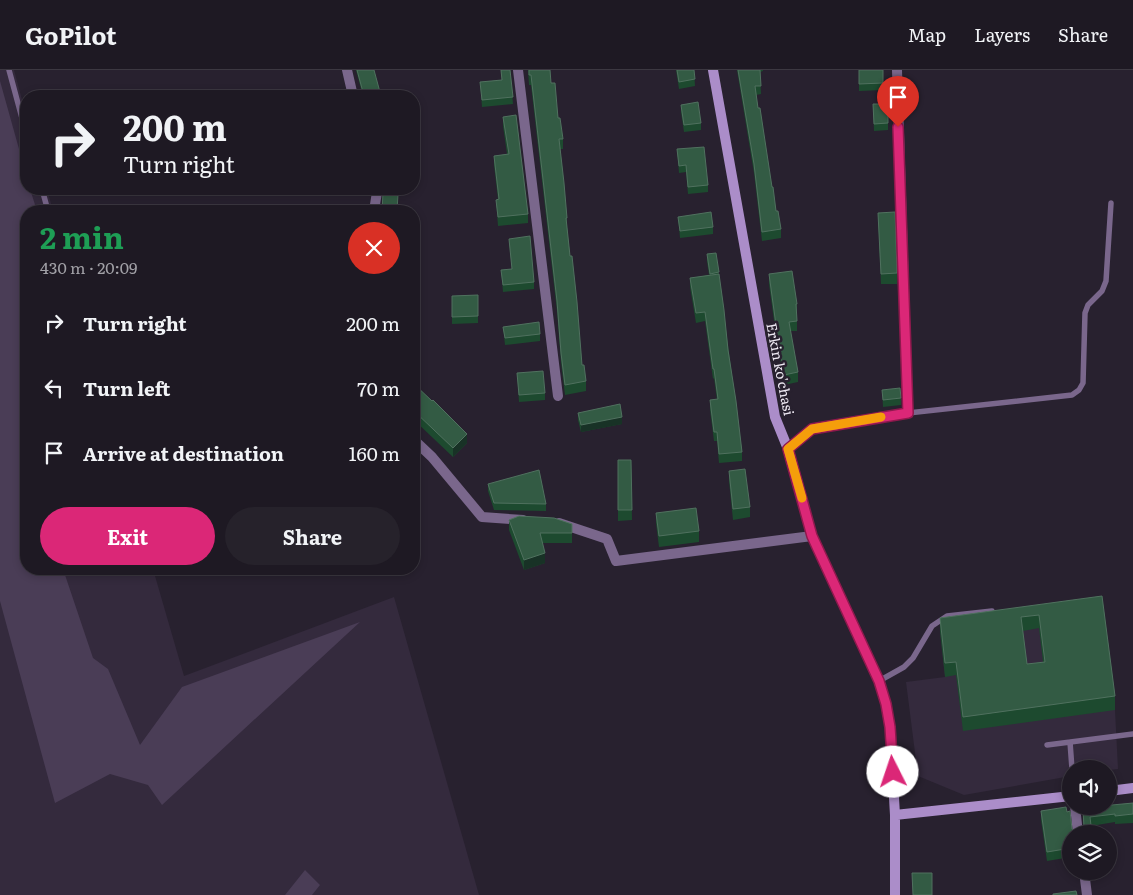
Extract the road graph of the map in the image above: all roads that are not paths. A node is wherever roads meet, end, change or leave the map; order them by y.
1 (9, 70) edge
2 (347, 70) edge
3 (518, 70) edge
4 (713, 70) edge
5 (897, 70) edge
6 (352, 90) edge
7 (20, 110) edge
8 (1111, 203) dead end
9 (558, 396) dead end
10 (908, 413) junction
11 (420, 446) edge
12 (788, 449) junction
13 (812, 536) junction
14 (1002, 610) edge
15 (879, 681) junction
16 (1133, 734) edge
17 (1070, 742) junction
18 (1047, 746) dead end
19 (1071, 760) edge
20 (1133, 788) edge
21 (1117, 790) edge
22 (1062, 797) edge
23 (895, 815) junction
24 (1085, 880) edge
25 (895, 895) edge
26 (1087, 895) edge

1 - 7 lane
2 - 6 street
3 - 9 street
4 - 12 main road, Erkin ko'chasi
5 - 10 street
8 - 10 lane
10 - 12 street
11 - 13 street
12 - 13 main road, Erkin ko'chasi
13 - 15 main road, Erkin ko'chasi
14 - 15 lane
15 - 23 main road, Erkin ko'chasi
16 - 17 lane
17 - 18 lane
17 - 19 lane
20 - 21 main road
22 - 23 main road
23 - 25 main road, Erkin ko'chasi
24 - 26 street

